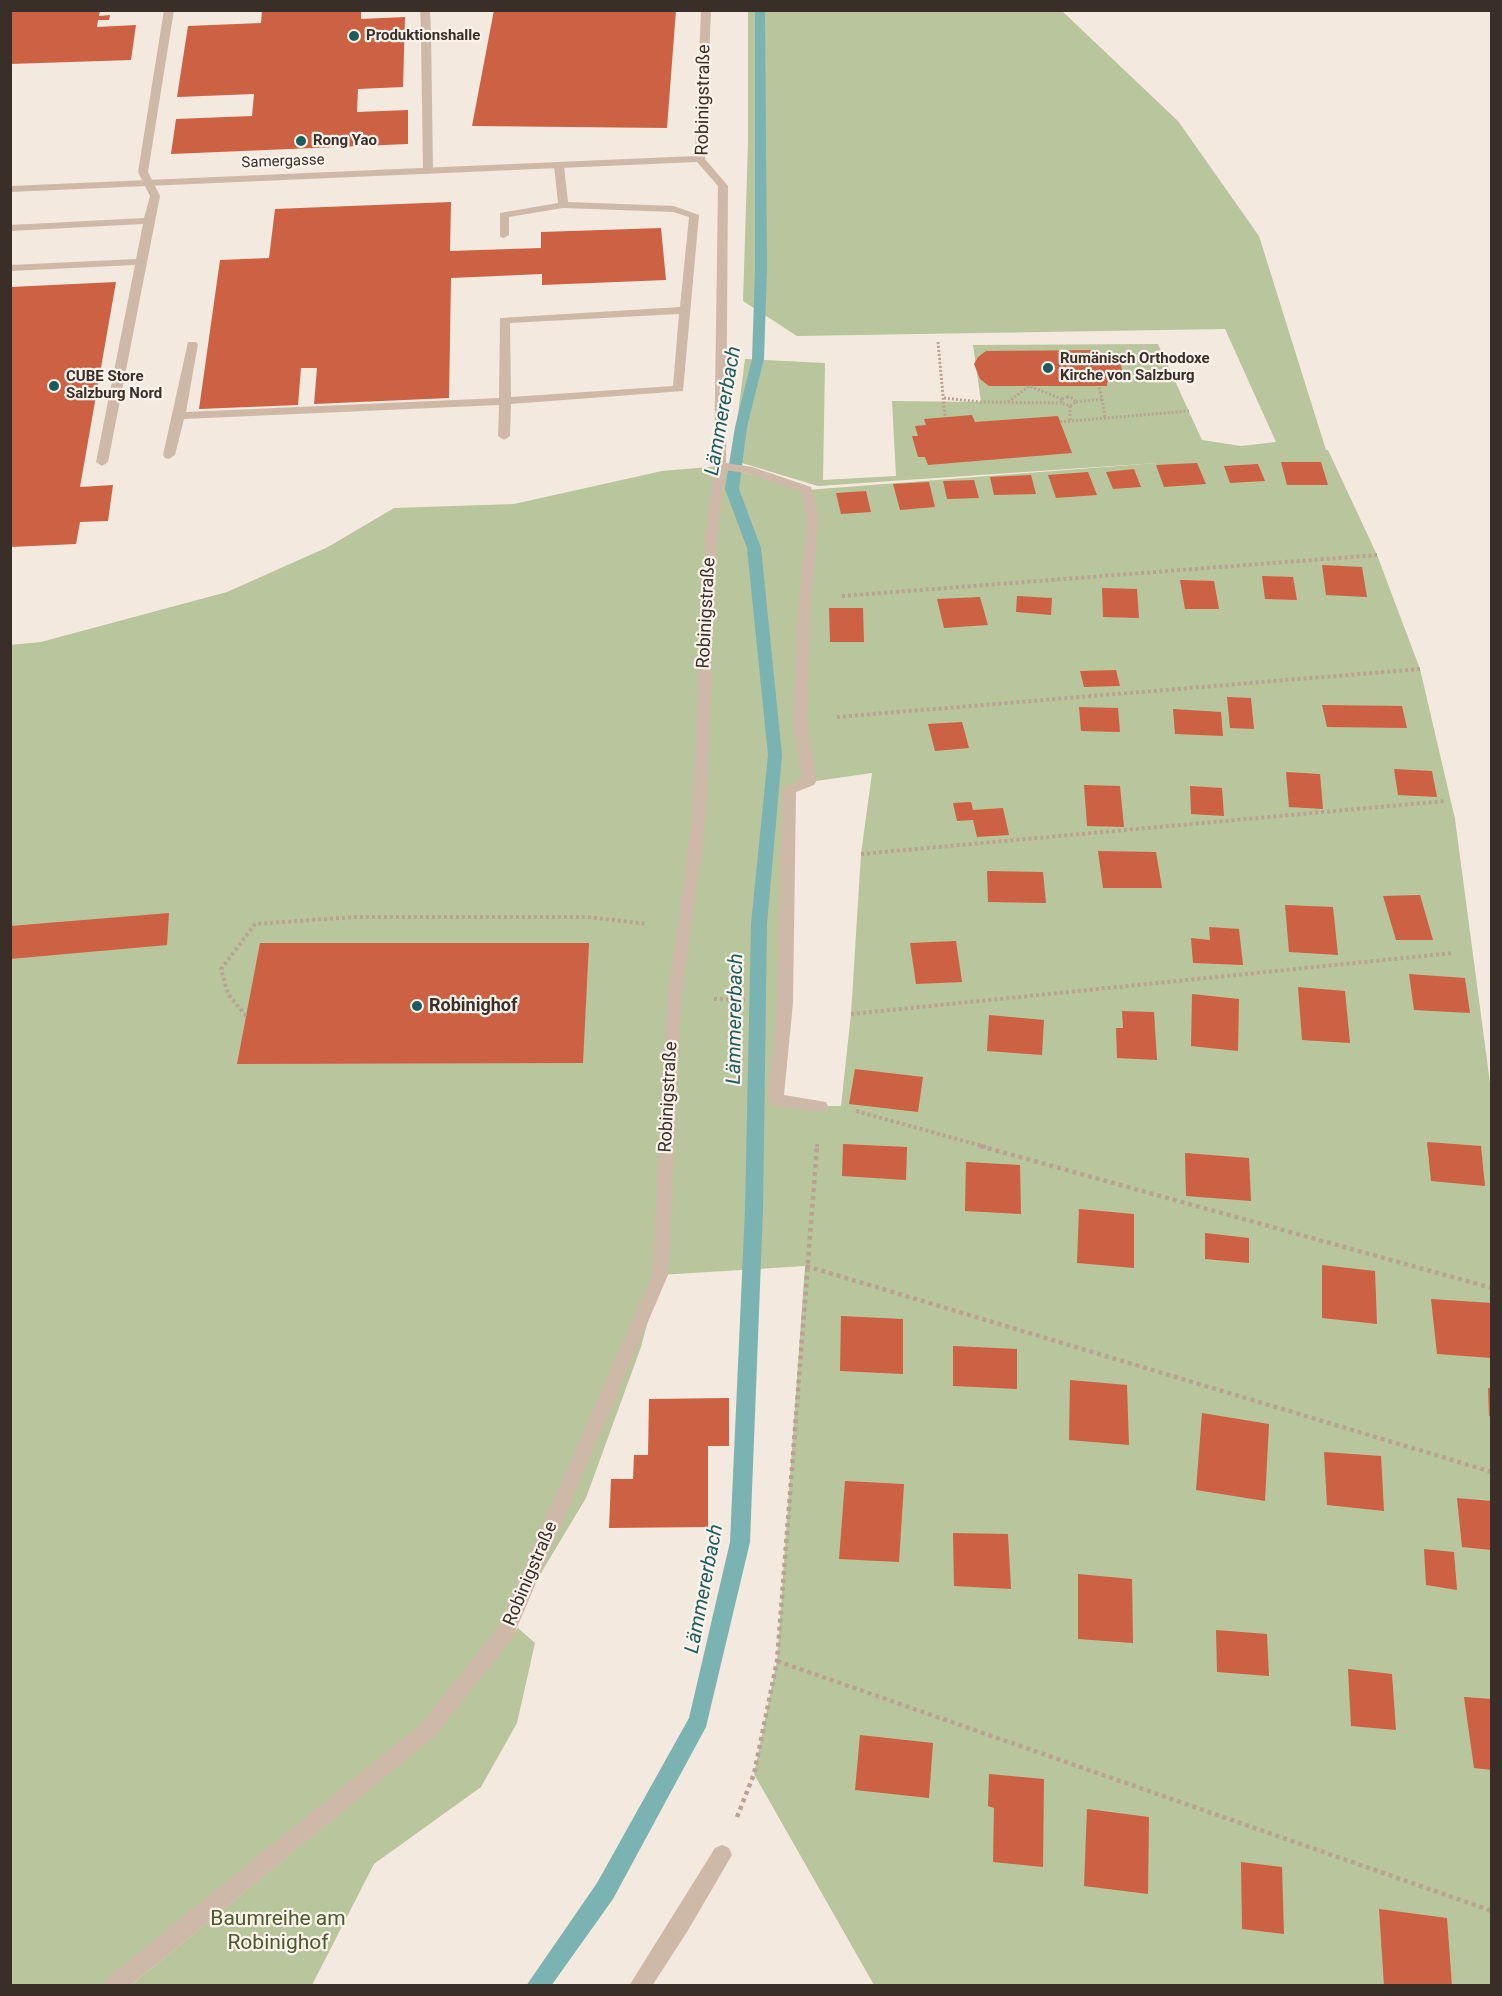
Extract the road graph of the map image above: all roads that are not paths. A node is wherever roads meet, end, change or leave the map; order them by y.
1 (169, 10) edge
2 (425, 10) edge
3 (706, 10) edge
4 (426, 32) junction
5 (405, 33) dead end
6 (700, 159) junction
7 (559, 166) junction
8 (428, 171) junction
9 (148, 183) junction
10 (10, 189) edge
11 (563, 205) junction
12 (149, 221) junction
13 (10, 228) edge
14 (504, 235) dead end
15 (140, 262) junction
16 (10, 268) edge
17 (684, 310) junction
18 (192, 344) dead end
19 (505, 401) junction
20 (179, 416) junction
21 (504, 436) dead end
22 (169, 455) dead end
23 (102, 462) dead end
24 (720, 466) junction
25 (820, 1106) road end
26 (722, 1855) road end
27 (113, 1986) edge
28 (639, 1986) edge

1 - 9 street
2 - 4 street
3 - 6 street, Robinigstraße
4 - 5 street
4 - 8 street
6 - 7 street, Samergasse
6 - 24 street, Robinigstraße
7 - 8 street, Samergasse
7 - 11 street
8 - 9 street, Samergasse
9 - 10 street, Samergasse
9 - 12 street
11 - 14 street
11 - 17 street
12 - 13 street
12 - 15 street
15 - 16 street
15 - 23 street
17 - 19 street
17 - 19 street
18 - 20 street
19 - 20 street
19 - 21 street
20 - 22 street
24 - 25 street
24 - 27 street, Robinigstraße
26 - 28 street

